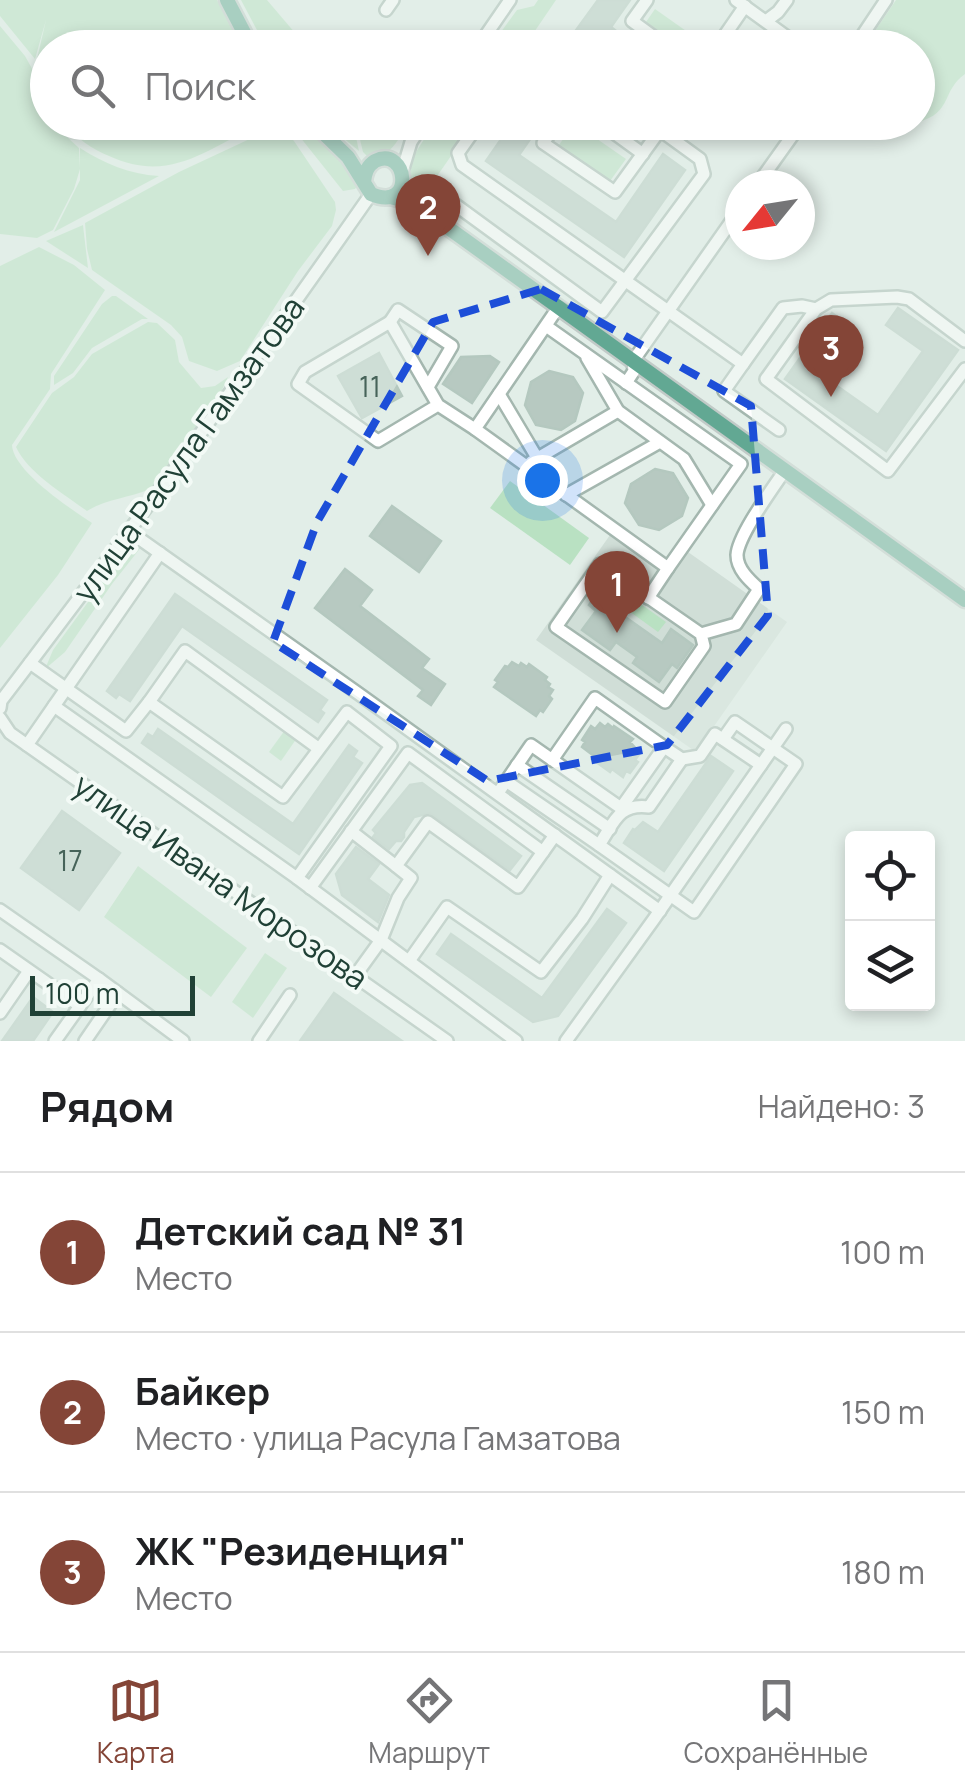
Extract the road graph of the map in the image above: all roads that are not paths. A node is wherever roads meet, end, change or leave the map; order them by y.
1 (227, 0) edge
2 (510, 0) edge
3 (646, 0) edge
4 (786, 0) edge
5 (886, 0) edge
6 (740, 3) edge
7 (766, 21) junction
8 (243, 30) edge
9 (489, 30) edge
10 (644, 30) edge
11 (726, 30) edge
12 (778, 30) edge
13 (866, 30) edge
14 (468, 140) edge
15 (545, 140) edge
16 (623, 140) edge
17 (648, 140) edge
18 (674, 140) edge
19 (789, 140) edge
20 (333, 141) joint
21 (411, 142) joint
22 (642, 154) junction
23 (380, 160) junction
24 (768, 170) edge
25 (402, 174) junction
26 (368, 188) junction
27 (442, 196) dead end
28 (390, 197) junction
29 (429, 214) junction
30 (725, 230) edge
31 (500, 238) junction
32 (488, 256) junction
33 (626, 280) junction
34 (559, 308) junction
35 (816, 308) junction
36 (668, 310) junction
37 (390, 322) junction
38 (546, 326) junction
39 (965, 341) edge
40 (585, 354) junction
41 (633, 361) junction
42 (743, 364) junction
43 (965, 369) edge
44 (626, 383) junction
45 (428, 387) junction
46 (499, 394) junction
47 (438, 405) junction
48 (618, 411) junction
49 (474, 429) junction
50 (779, 430) dead end
51 (660, 442) junction
52 (538, 458) junction
53 (525, 466) junction
54 (785, 470) junction
55 (554, 486) junction
56 (566, 495) junction
57 (712, 505) junction
58 (130, 532) junction
59 (160, 553) junction
60 (668, 568) junction
61 (648, 598) junction
62 (965, 600) edge
63 (701, 634) junction
64 (30, 663) junction
65 (67, 689) junction
66 (359, 694) junction
67 (148, 702) junction
68 (1, 705) edge
69 (54, 706) junction
70 (347, 712) junction
71 (0, 718) edge
72 (786, 729) dead end
73 (723, 739) junction
74 (27, 744) junction
75 (664, 746) junction
76 (318, 748) junction
77 (773, 748) junction
78 (682, 759) junction
79 (552, 760) junction
80 (518, 764) junction
81 (761, 765) junction
82 (506, 781) junction
83 (498, 793) junction
84 (623, 809) junction
85 (610, 829) junction
86 (351, 831) junction
87 (556, 835) junction
88 (599, 846) junction
89 (543, 852) junction
90 (396, 866) junction
91 (610, 875) junction
92 (297, 878) junction
93 (310, 888) junction
94 (670, 895) junction
95 (0, 910) edge
96 (660, 910) junction
97 (380, 940) junction
98 (0, 950) edge
99 (409, 961) junction
100 (30, 971) junction
101 (355, 976) junction
102 (99, 978) junction
103 (118, 993) junction
104 (290, 995) dead end
105 (80, 1006) junction
106 (0, 1013) edge
107 (55, 1041) edge
108 (85, 1041) edge
109 (184, 1041) edge
110 (259, 1041) edge
111 (447, 1041) edge
112 (516, 1041) edge
113 (566, 1041) edge

1 - 8 main road
2 - 9 street
3 - 10 street
4 - 7 street
5 - 13 street
6 - 7 street
6 - 11 street
7 - 12 street
14 - 33 street
15 - 22 street
16 - 22 street
17 - 22 street
18 - 33 street
19 - 24 street
20 - 23 main road
20 - 26 main road
21 - 23 street
21 - 25 street
23 - 25 main road
23 - 26 main road
25 - 28 main road
25 - 29 main road
26 - 28 main road
26 - 58 street, улица Расула Гамзатова
27 - 31 street
28 - 29 main road
29 - 32 main road
30 - 36 street
31 - 32 street
31 - 33 street
32 - 34 main road
33 - 36 street
34 - 38 street
34 - 41 main road
35 - 39 street
35 - 42 street
35 - 43 street
36 - 41 street
36 - 42 street
37 - 45 street
37 - 45 street
37 - 47 street
38 - 40 street
38 - 46 street
40 - 44 street
40 - 48 street
41 - 44 street
41 - 54 main road
42 - 50 street
44 - 57 street
45 - 47 street
46 - 49 street
46 - 52 street
47 - 49 street
48 - 51 street
48 - 52 street
49 - 53 street
51 - 56 street
51 - 57 street
52 - 53 street
52 - 55 street
53 - 55 street
54 - 62 main road
54 - 63 street
55 - 56 street
56 - 60 street
57 - 60 street
58 - 59 street
58 - 64 street, улица Расула Гамзатова
59 - 65 street
59 - 66 street
60 - 61 street
61 - 63 street
61 - 63 street
64 - 65 street
64 - 68 street, улица Расула Гамзатова
65 - 67 street
65 - 69 street
66 - 70 street
66 - 83 street
67 - 76 street
67 - 76 street
69 - 74 street
69 - 92 street
70 - 76 street
70 - 92 street
71 - 74 street, улица Ивана Морозова
72 - 77 street
73 - 77 street
73 - 78 street
73 - 81 street
74 - 101 street, улица Ивана Морозова
75 - 78 street
75 - 79 street
75 - 84 street
77 - 81 street
77 - 94 street
78 - 84 street
79 - 80 street
79 - 84 street
80 - 82 street
80 - 85 street
81 - 94 street
82 - 83 street
82 - 88 street
83 - 87 street
84 - 85 street
85 - 88 street
86 - 89 street
86 - 90 street
86 - 93 street
87 - 89 street
87 - 91 street
88 - 94 street
89 - 90 street
90 - 97 street
91 - 96 street
91 - 99 street
92 - 93 street
93 - 97 street
94 - 96 street
95 - 102 street
96 - 113 street
97 - 99 street
97 - 101 street
98 - 100 street
99 - 112 street
100 - 105 street
100 - 106 street
101 - 111 street, улица Ивана Морозова
102 - 103 street
102 - 105 street
103 - 108 street
103 - 109 street
104 - 110 street
105 - 107 street

